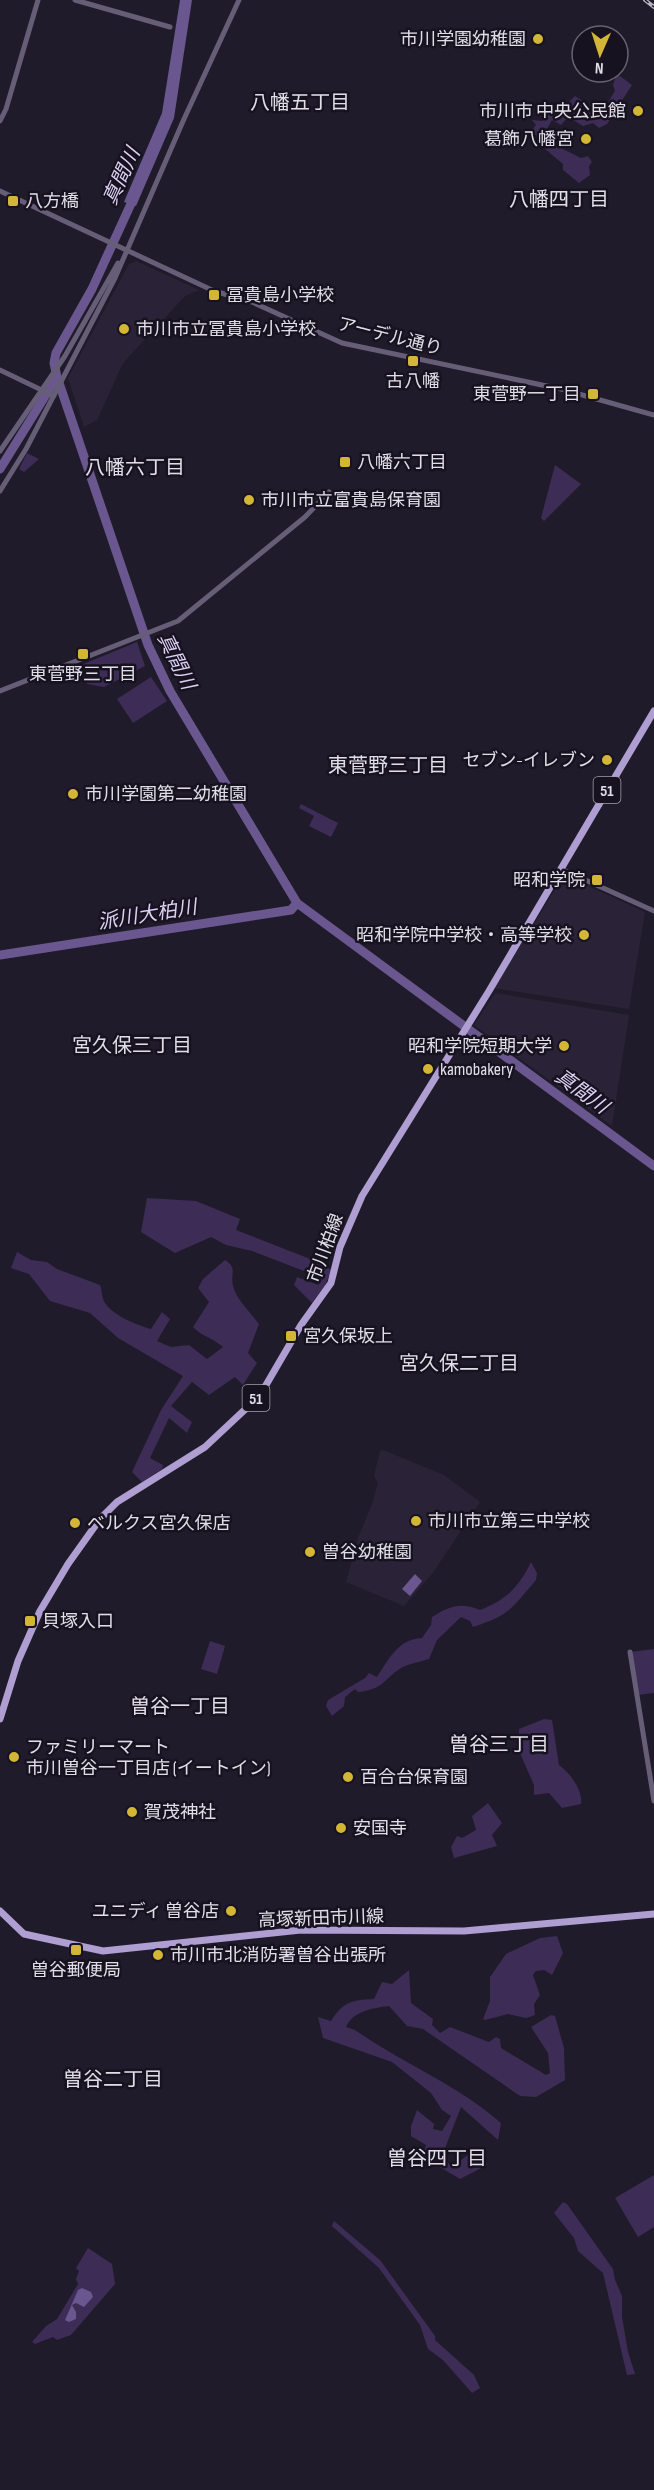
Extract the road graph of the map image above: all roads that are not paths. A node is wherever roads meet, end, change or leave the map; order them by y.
1 (38, 0) edge
2 (75, 0) edge
3 (239, 0) edge
4 (170, 27) dead end
5 (0, 121) edge
6 (0, 191) edge
7 (127, 249) junction
8 (0, 370) edge
9 (44, 390) junction
10 (55, 394) junction
11 (654, 415) edge
12 (0, 451) edge
13 (0, 491) edge
14 (330, 492) dead end
15 (0, 691) edge
16 (654, 711) edge
17 (561, 869) junction
18 (654, 911) edge
19 (630, 1652) dead end
20 (0, 1719) edge
21 (654, 1800) edge
22 (0, 1911) edge
23 (654, 1914) edge

1 - 5 street
2 - 4 street
3 - 7 street
6 - 7 street, アーデル通り
7 - 9 street
7 - 10 street
7 - 11 street, アーデル通り
8 - 9 street
9 - 10 street
9 - 12 street
10 - 13 street
14 - 15 street
16 - 17 main road, 市川柏線 / 51
17 - 18 street
17 - 20 main road, 市川柏線 / 51
19 - 21 street
22 - 23 main road, 高塚新田市川線

